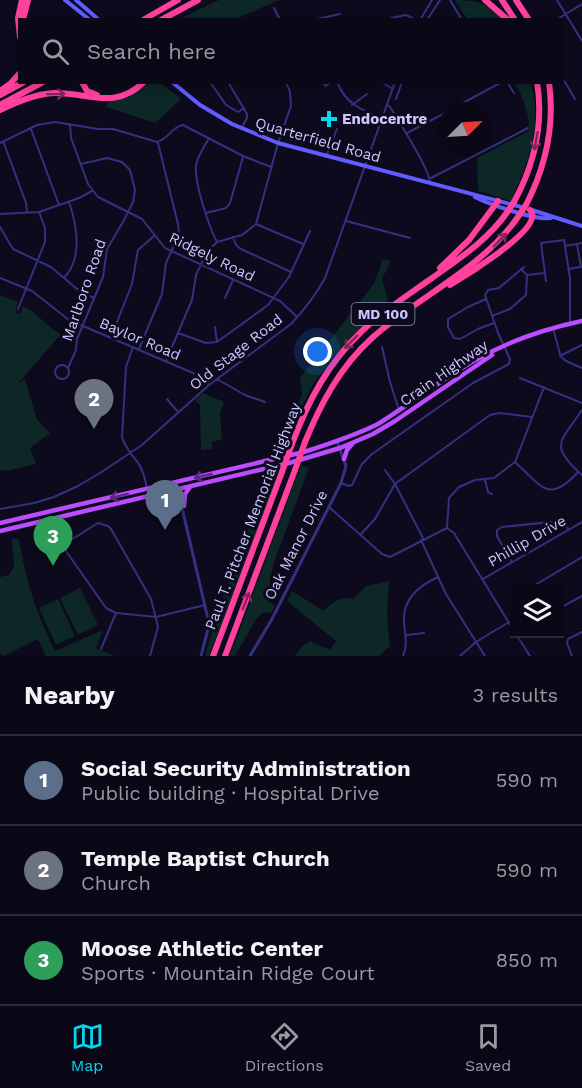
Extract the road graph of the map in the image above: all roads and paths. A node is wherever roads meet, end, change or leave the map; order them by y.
1 (26, 0) edge
2 (65, 0) edge
3 (178, 0) edge
4 (198, 0) edge
5 (432, 0) edge
6 (440, 0) edge
7 (450, 0) edge
8 (485, 0) edge
9 (502, 0) edge
10 (516, 0) edge
11 (520, 0) edge
12 (557, 0) edge
13 (77, 1) edge
14 (582, 4) edge
15 (274, 8) dead end
16 (340, 14) dead end
17 (566, 14) junction
18 (406, 15) junction
19 (528, 17) edge
20 (18, 18) edge
21 (23, 18) edge
22 (88, 18) edge
23 (97, 18) edge
24 (146, 18) edge
25 (165, 18) edge
26 (279, 18) edge
27 (321, 18) edge
28 (391, 18) edge
29 (405, 18) edge
30 (413, 18) edge
31 (419, 18) edge
32 (428, 18) edge
33 (461, 18) edge
34 (506, 18) edge
35 (514, 18) edge
36 (559, 18) edge
37 (582, 40) edge
38 (18, 75) edge
39 (564, 80) edge
40 (20, 84) edge
41 (40, 84) edge
42 (82, 84) edge
43 (138, 84) edge
44 (140, 84) edge
45 (174, 84) edge
46 (211, 84) edge
47 (229, 84) edge
48 (287, 84) edge
49 (338, 84) edge
50 (385, 84) edge
51 (394, 84) edge
52 (401, 84) edge
53 (498, 84) edge
54 (508, 84) edge
55 (537, 84) edge
56 (549, 84) edge
57 (393, 88) junction
58 (0, 93) edge
59 (514, 93) dead end
60 (367, 94) dead end
61 (396, 99) dead end
62 (575, 99) dead end
63 (465, 102) edge
64 (352, 105) junction
65 (387, 105) junction
66 (0, 108) edge
67 (244, 108) junction
68 (438, 116) edge
69 (382, 118) junction
70 (70, 124) junction
71 (31, 127) junction
72 (528, 128) dead end
73 (241, 129) junction
74 (338, 129) dead end
75 (406, 134) junction
76 (209, 139) junction
77 (2, 142) edge
78 (158, 142) junction
79 (278, 143) junction
80 (243, 156) junction
81 (326, 157) junction
82 (81, 164) junction
83 (366, 166) junction
84 (271, 167) junction
85 (431, 178) junction
86 (430, 184) junction
87 (92, 191) junction
88 (69, 202) junction
89 (496, 203) junction
90 (58, 205) junction
91 (529, 210) junction
92 (128, 211) junction
93 (27, 212) junction
94 (39, 212) junction
95 (206, 213) junction
96 (0, 214) edge
97 (346, 221) junction
98 (256, 224) junction
99 (582, 226) edge
100 (0, 227) edge
101 (310, 231) dead end
102 (154, 236) junction
103 (234, 237) junction
104 (410, 238) dead end
105 (217, 242) junction
106 (582, 243) edge
107 (303, 244) junction
108 (578, 244) junction
109 (565, 246) junction
110 (171, 251) junction
111 (38, 262) junction
112 (201, 264) junction
113 (581, 267) edge
114 (568, 269) junction
115 (291, 272) junction
116 (545, 273) junction
117 (526, 275) junction
118 (0, 278) edge
119 (64, 278) junction
120 (233, 280) junction
121 (546, 281) dead end
122 (28, 290) junction
123 (274, 297) junction
124 (94, 298) junction
125 (225, 298) dead end
126 (486, 299) junction
127 (421, 302) junction
128 (398, 303) junction
129 (18, 309) dead end
130 (491, 316) junction
131 (297, 317) junction
132 (582, 321) edge
133 (494, 323) junction
134 (570, 324) junction
135 (83, 326) junction
136 (214, 327) dead end
137 (553, 328) junction
138 (178, 333) junction
139 (111, 337) junction
140 (217, 342) junction
141 (582, 345) edge
142 (133, 347) junction
143 (382, 347) dead end
144 (503, 347) junction
145 (139, 349) junction
146 (560, 356) junction
147 (166, 361) junction
148 (68, 368) junction
149 (582, 368) edge
150 (520, 378) dead end
151 (217, 379) junction
152 (209, 385) junction
153 (544, 387) junction
154 (167, 399) dead end
155 (265, 402) dead end
156 (582, 403) edge
157 (399, 410) junction
158 (582, 410) edge
159 (178, 412) junction
160 (532, 417) junction
161 (337, 441) junction
162 (353, 442) junction
163 (340, 448) junction
164 (130, 454) junction
165 (344, 459) junction
166 (515, 462) junction
167 (385, 470) dead end
168 (578, 472) junction
169 (582, 475) edge
170 (485, 480) junction
171 (176, 482) junction
172 (341, 483) junction
173 (395, 484) junction
174 (191, 486) junction
175 (148, 489) junction
176 (178, 489) junction
177 (492, 494) dead end
178 (149, 497) junction
179 (183, 507) junction
180 (328, 507) junction
181 (0, 509) edge
182 (0, 523) edge
183 (582, 523) edge
184 (447, 528) junction
185 (568, 529) junction
186 (0, 531) edge
187 (361, 534) junction
188 (422, 540) junction
189 (582, 557) edge
190 (512, 562) junction
191 (438, 577) junction
192 (483, 579) junction
193 (537, 584) edge
194 (582, 596) edge
195 (205, 605) junction
196 (564, 606) edge
197 (116, 613) junction
198 (156, 617) junction
199 (508, 622) junction
200 (510, 625) edge
201 (582, 632) edge
202 (424, 633) dead end
203 (406, 635) junction
204 (519, 638) edge
205 (476, 642) junction
206 (101, 649) dead end
207 (150, 656) edge
208 (201, 656) edge
209 (213, 656) edge
210 (225, 656) edge
211 (250, 656) edge
212 (403, 656) edge
213 (460, 656) edge
214 (485, 656) edge
215 (530, 656) edge
216 (572, 656) edge

1 - 20 highway
1 - 21 highway
2 - 22 main road
3 - 24 highway
4 - 25 highway
5 - 31 street
6 - 32 street
7 - 33 street
8 - 34 highway
9 - 35 highway
10 - 19 highway
11 - 19 highway
12 - 17 street
13 - 23 main road
14 - 17 street
15 - 26 street
16 - 27 street
17 - 36 street
17 - 37 street
18 - 28 street
18 - 29 street
18 - 30 street
38 - 58 highway
39 - 62 street
40 - 58 highway
41 - 66 highway
42 - 43 highway
66 -> 44 highway
45 - 73 main road, Quarterfield Road
46 - 67 street
47 - 67 street
48 - 79 street
49 - 64 street
50 - 57 street
51 - 57 street, Old Stage Road
52 - 61 street
53 - 63 street
54 - 59 street
55 -> 128 highway, Paul T. Pitcher Memorial Highway / MD 100, bridge
56 - 91 highway, Paul T. Pitcher Memorial Highway / MD 100
57 - 65 street, Old Stage Road
60 - 64 street
64 - 69 street
65 - 69 street, Old Stage Road
65 - 75 street
67 - 73 street
68 - 75 street
69 - 83 street, Old Stage Road
70 - 71 street
70 - 78 street
70 - 82 street
71 - 77 street
71 - 90 street
72 - 85 street
73 - 79 main road, Quarterfield Road
74 - 81 street
75 - 85 street
76 - 78 street
76 - 80 street
76 - 95 street
77 - 93 street
78 - 110 street
79 - 81 main road, Quarterfield Road
79 - 84 street
80 - 84 street
80 - 95 street
81 - 83 main road, Quarterfield Road
82 - 87 street
82 - 92 street, Marlboro Road
83 - 86 main road, Quarterfield Road
83 - 97 street, Old Stage Road
84 - 98 street
85 - 86 street
86 - 89 main road, Quarterfield Road
87 - 88 street
87 - 92 street, Ridgely Road
88 - 90 street
88 - 119 street
89 - 91 main road, Quarterfield Road
89 - 128 highway
90 - 94 street
91 - 99 main road, Quarterfield Road
127 -> 91 highway, Paul T. Pitcher Memorial Highway / MD 100, bridge
91 - 127 highway
92 - 102 street, Ridgely Road
92 - 124 street, Marlboro Road
93 - 94 street
93 - 96 street
94 - 111 street
95 - 105 street
97 - 104 street
97 - 131 street, Old Stage Road
98 - 103 street
98 - 107 street
100 - 111 street
101 - 107 street
102 - 110 street, Ridgely Road
102 - 139 street
103 - 105 street
103 - 115 street
105 - 112 street
106 - 108 street
107 - 115 street
108 - 109 street
108 - 113 street
109 - 114 street
109 - 116 street
110 - 112 street, Ridgely Road
110 - 145 street
111 - 119 street
111 - 122 street
112 - 120 street, Ridgely Road
112 - 138 street
113 - 114 street
114 - 134 street
115 - 123 street
116 - 117 street
116 - 121 street
117 - 126 street
117 - 130 street
118 - 122 street, Baylor Road
119 - 124 street
120 - 123 street, Ridgely Road
120 - 125 street
122 - 129 street
122 - 135 street, Baylor Road
123 - 131 street, Ridgely Road
123 - 140 street
124 - 135 street, Marlboro Road
126 - 130 street
126 - 133 street
210 -> 127 highway, Paul T. Pitcher Memorial Highway / MD 100, bridge
128 -> 209 highway, Paul T. Pitcher Memorial Highway / MD 100, bridge
130 - 133 street
131 - 151 street, Old Stage Road
132 - 134 main road
133 - 144 street
134 - 137 main road
135 - 139 street, Baylor Road
135 - 148 street, Marlboro Road
136 - 140 street
137 - 144 main road
137 - 146 street
138 - 140 street
138 - 147 street
139 - 142 street, Baylor Road
141 - 146 street
142 - 145 street, Baylor Road
142 - 164 street
143 - 157 street
144 - 157 main road, Crain Highway
144 - 162 main road, Crain Highway
144 - 172 street
145 - 147 street, Baylor Road
146 - 149 street
147 - 152 street, Baylor Road
148 - 148 street, Marlboro Road
150 - 153 street
151 - 152 street, Old Stage Road
151 - 155 street
152 - 159 street, Old Stage Road
153 - 156 street
153 - 160 street
154 - 159 street
157 - 161 main road, Crain Highway
158 - 168 street
159 - 164 street, Old Stage Road
160 - 166 street
160 - 173 street
161 - 163 street, Oak Manor Drive
161 -> 171 main road, Crain Highway
162 - 163 main road, Crain Highway
162 - 165 main road
163 - 165 street, Oak Manor Drive
163 - 174 main road, Crain Highway
164 - 175 street
164 - 181 street, Old Stage Road
165 - 172 street, Oak Manor Drive
166 - 168 street
166 - 170 street
167 - 173 street
168 - 169 street
170 - 177 street
170 - 184 street
171 - 175 main road, Crain Highway
171 - 176 street
172 - 180 street, Oak Manor Drive
173 - 187 street
173 - 188 street
174 - 176 main road, Crain Highway
174 - 179 main road
175 - 178 street
175 -> 182 main road, Crain Highway
176 - 178 main road, Crain Highway
176 - 179 street
178 - 186 main road, Crain Highway
179 - 195 street
180 - 187 street
180 - 211 street, Oak Manor Drive
183 - 185 street, Phillip Drive
184 - 188 street
184 - 192 street
185 - 190 street, Phillip Drive
185 - 190 street
187 - 188 street
188 - 191 street
189 - 193 street
190 - 192 street, Phillip Drive
191 - 203 street
191 - 205 street
192 - 199 street
194 - 196 street
195 - 198 street
195 - 208 street
197 - 198 street
197 - 198 street
197 - 206 street
198 - 207 street
199 - 200 street
199 - 205 street
201 - 216 street
202 - 203 street
203 - 212 street
204 - 215 street
205 - 213 street
205 - 214 street

